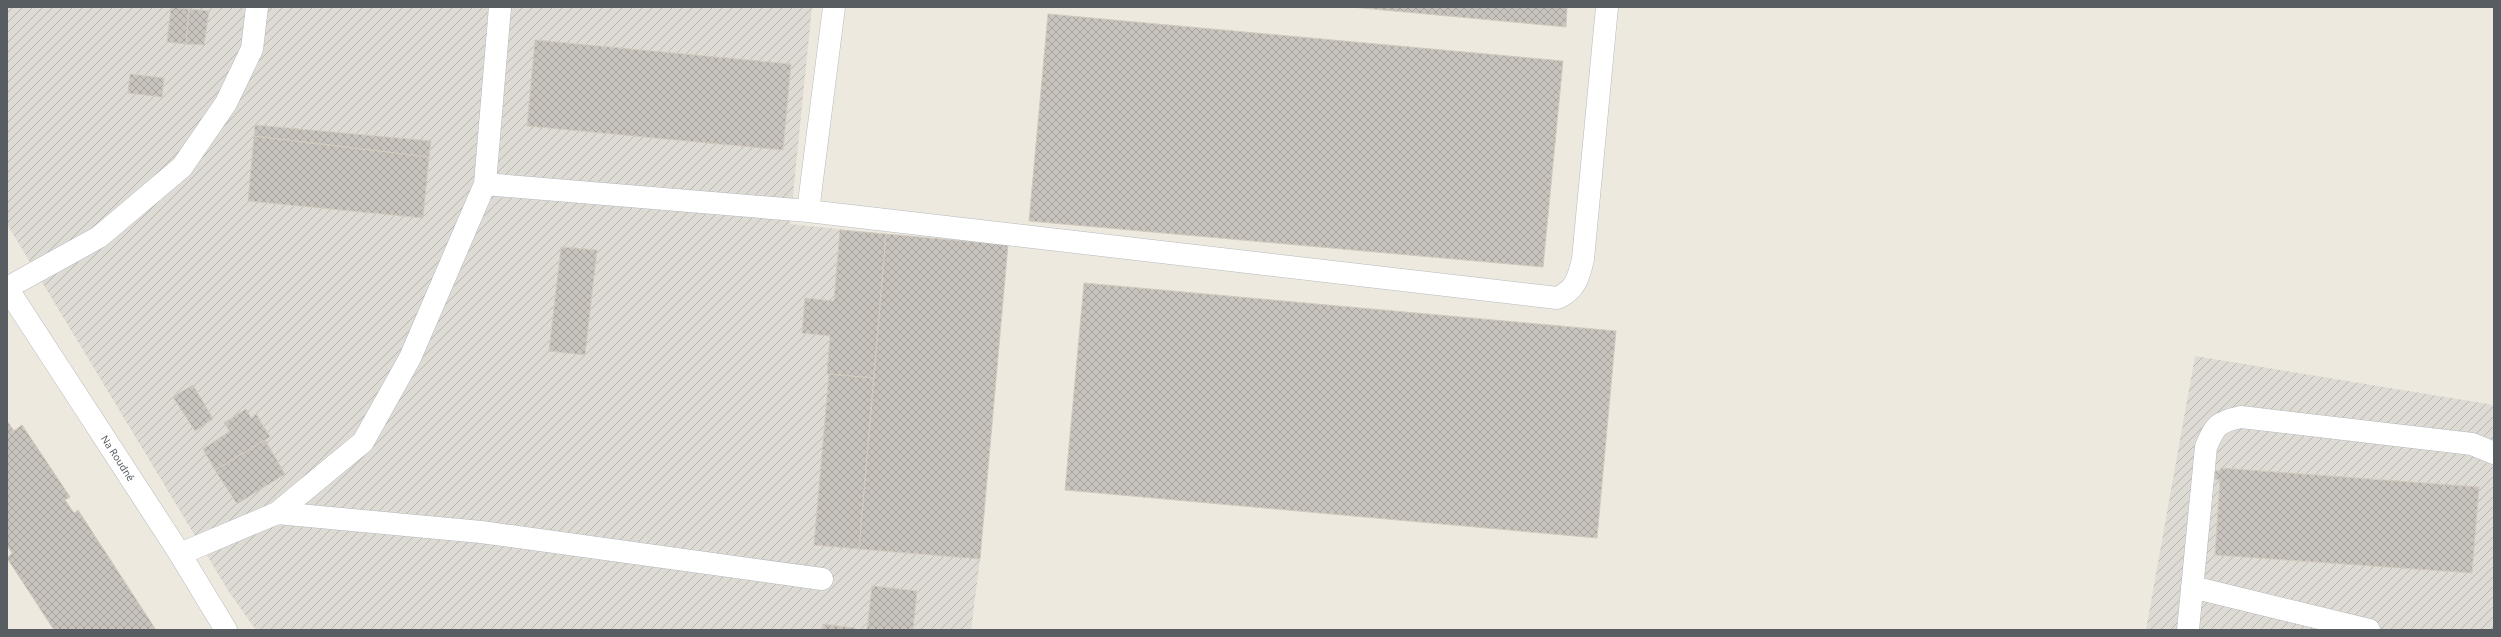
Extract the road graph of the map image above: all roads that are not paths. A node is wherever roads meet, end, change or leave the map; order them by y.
1 (257, 7) edge
2 (500, 7) edge
3 (834, 7) edge
4 (1607, 7) edge
5 (485, 184) junction
6 (808, 211) junction
7 (7, 288) edge
8 (2494, 453) edge
9 (277, 513) junction
10 (180, 554) junction
11 (822, 580) dead end
12 (2192, 587) junction
13 (226, 630) edge
14 (2188, 630) edge
15 (2369, 630) edge

1 - 7 street
2 - 5 street
3 - 6 street
4 - 6 street
5 - 6 street
5 - 9 street
7 - 10 street, Na Roudné
8 - 12 street
9 - 10 street
9 - 11 street
10 - 13 street, Na Roudné
12 - 14 street
12 - 15 street

